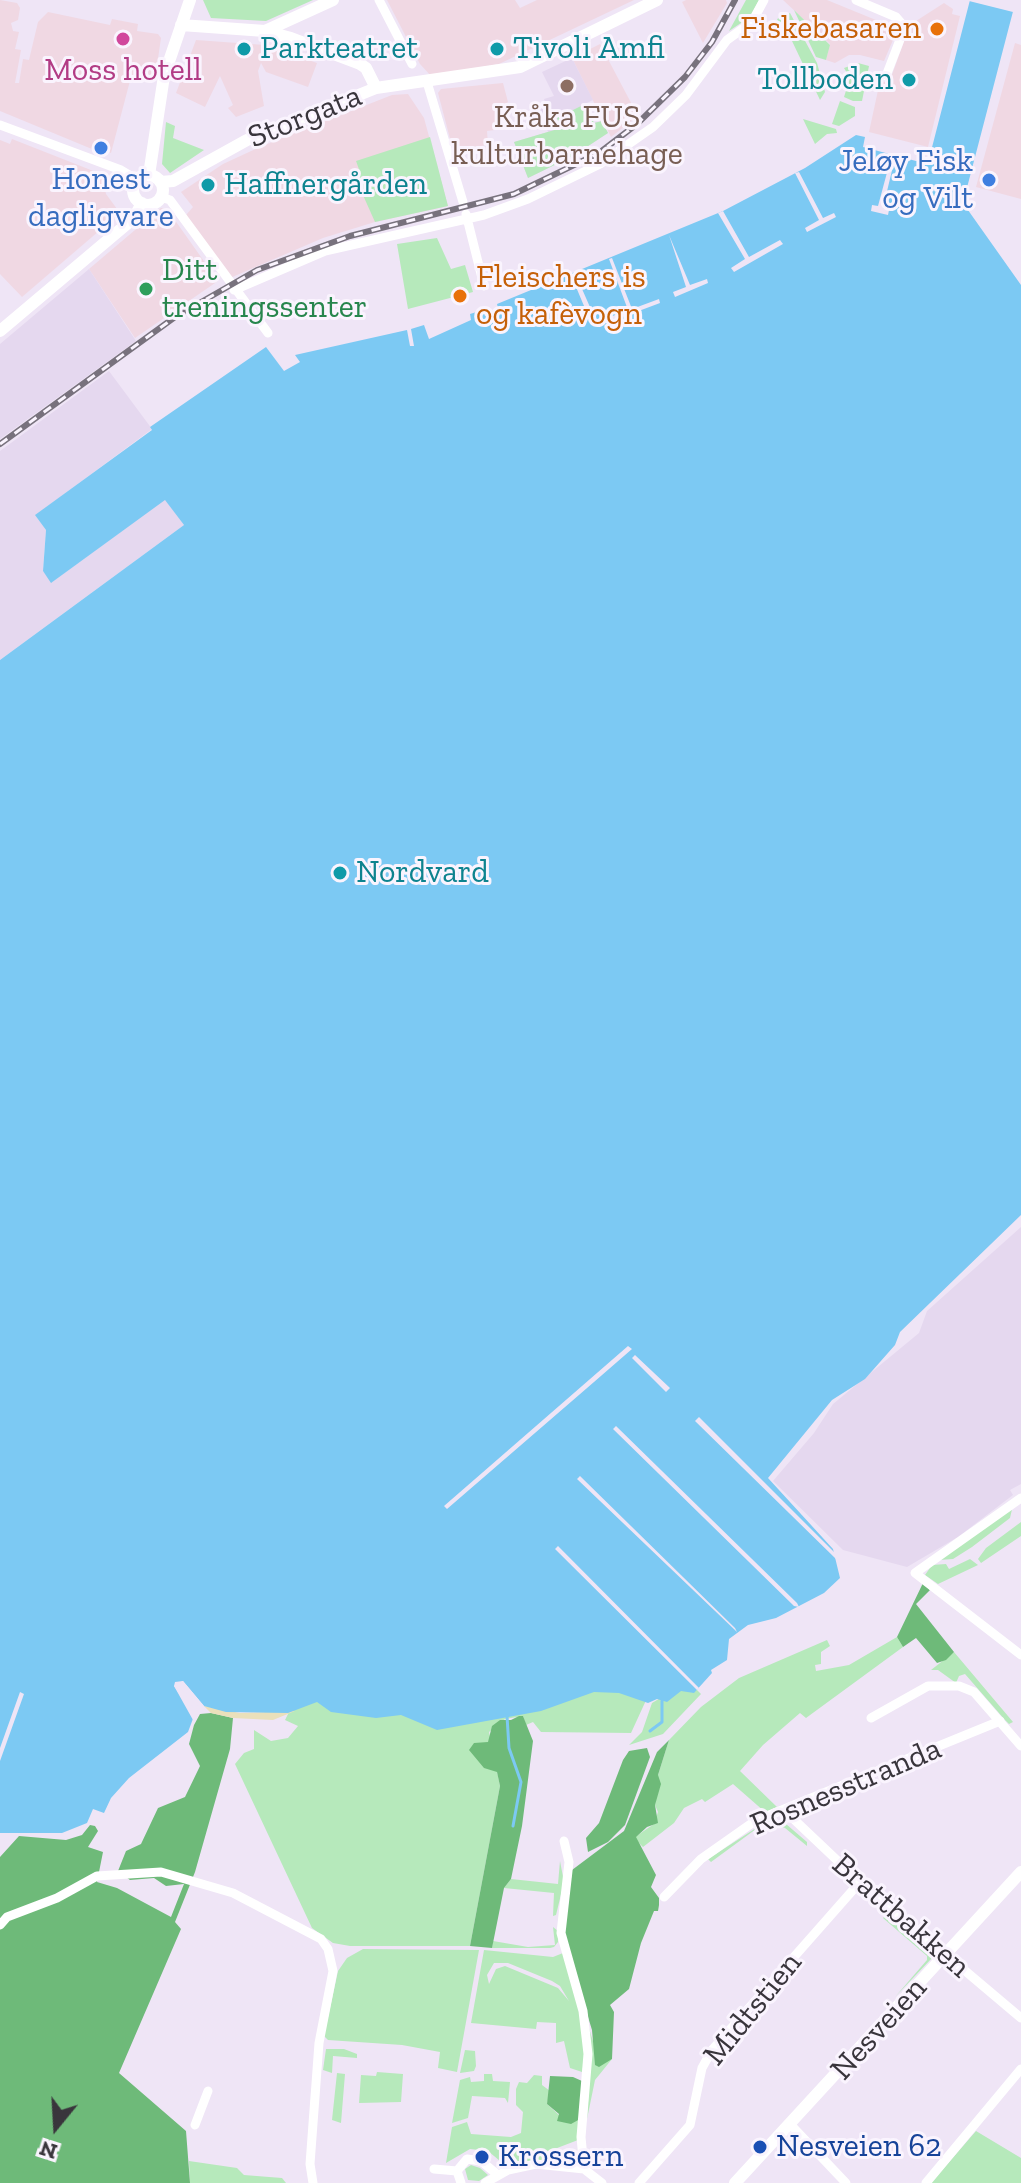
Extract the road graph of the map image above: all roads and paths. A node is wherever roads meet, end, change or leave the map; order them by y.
1 (190, 0) edge
2 (333, 0) edge
3 (379, 0) edge
4 (657, 0) edge
5 (764, 0) edge
6 (856, 0) edge
7 (181, 25) junction
8 (265, 31) junction
9 (412, 64) dead end
10 (886, 76) dead end
11 (427, 82) junction
12 (376, 88) junction
13 (0, 125) edge
14 (143, 177) junction
15 (161, 182) junction
16 (161, 197) junction
17 (463, 202) dead end
18 (142, 203) junction
19 (467, 216) junction
20 (484, 286) dead end
21 (234, 290) junction
22 (0, 331) edge
23 (268, 333) dead end
24 (1021, 1498) edge
25 (1021, 1655) edge
26 (871, 1718) dead end
27 (1000, 1721) junction
28 (1021, 1746) edge
29 (784, 1810) junction
30 (564, 1841) dead end
31 (1021, 1872) edge
32 (860, 1882) junction
33 (664, 1897) dead end
34 (2, 1919) edge
35 (945, 1956) junction
36 (1021, 2018) edge
37 (1021, 2069) edge
38 (208, 2091) dead end
39 (195, 2125) dead end
40 (791, 2125) junction
41 (434, 2169) dead end
42 (584, 2169) junction
43 (457, 2171) junction
44 (498, 2175) junction
45 (313, 2183) edge
46 (461, 2183) edge
47 (485, 2183) edge
48 (602, 2183) edge
49 (639, 2183) edge
50 (735, 2183) edge
51 (846, 2183) edge
52 (926, 2183) edge

1 - 7 street
2 - 8 street
3 - 9 street
4 - 11 street, Storgata
5 - 19 street
6 - 10 street
7 - 8 street
7 - 14 street
8 - 12 street
11 - 12 street, Storgata
11 - 17 street
12 - 15 street, Storgata
13 - 14 street
14 - 15 street
14 - 18 street
15 - 16 street
16 - 18 street
16 - 21 street
18 - 22 street
19 - 20 street
19 - 21 street
21 - 23 street
24 - 25 street
26 - 27 street
27 - 28 street
27 - 29 street, Rosnesstranda
29 - 32 street, Brattbakken
29 - 33 street, Rosnesstranda
30 - 42 street
31 - 35 street, Nesveien
32 - 35 street, Brattbakken
32 - 49 street, Midtstien
34 - 45 street
35 - 36 street, Brattbakken
35 - 40 street, Nesveien
37 - 52 street
38 - 39 street
40 - 50 street, Nesveien
40 - 51 street
41 - 43 street
42 - 44 street
42 - 48 street
43 - 44 street
43 - 46 street
44 - 47 street

